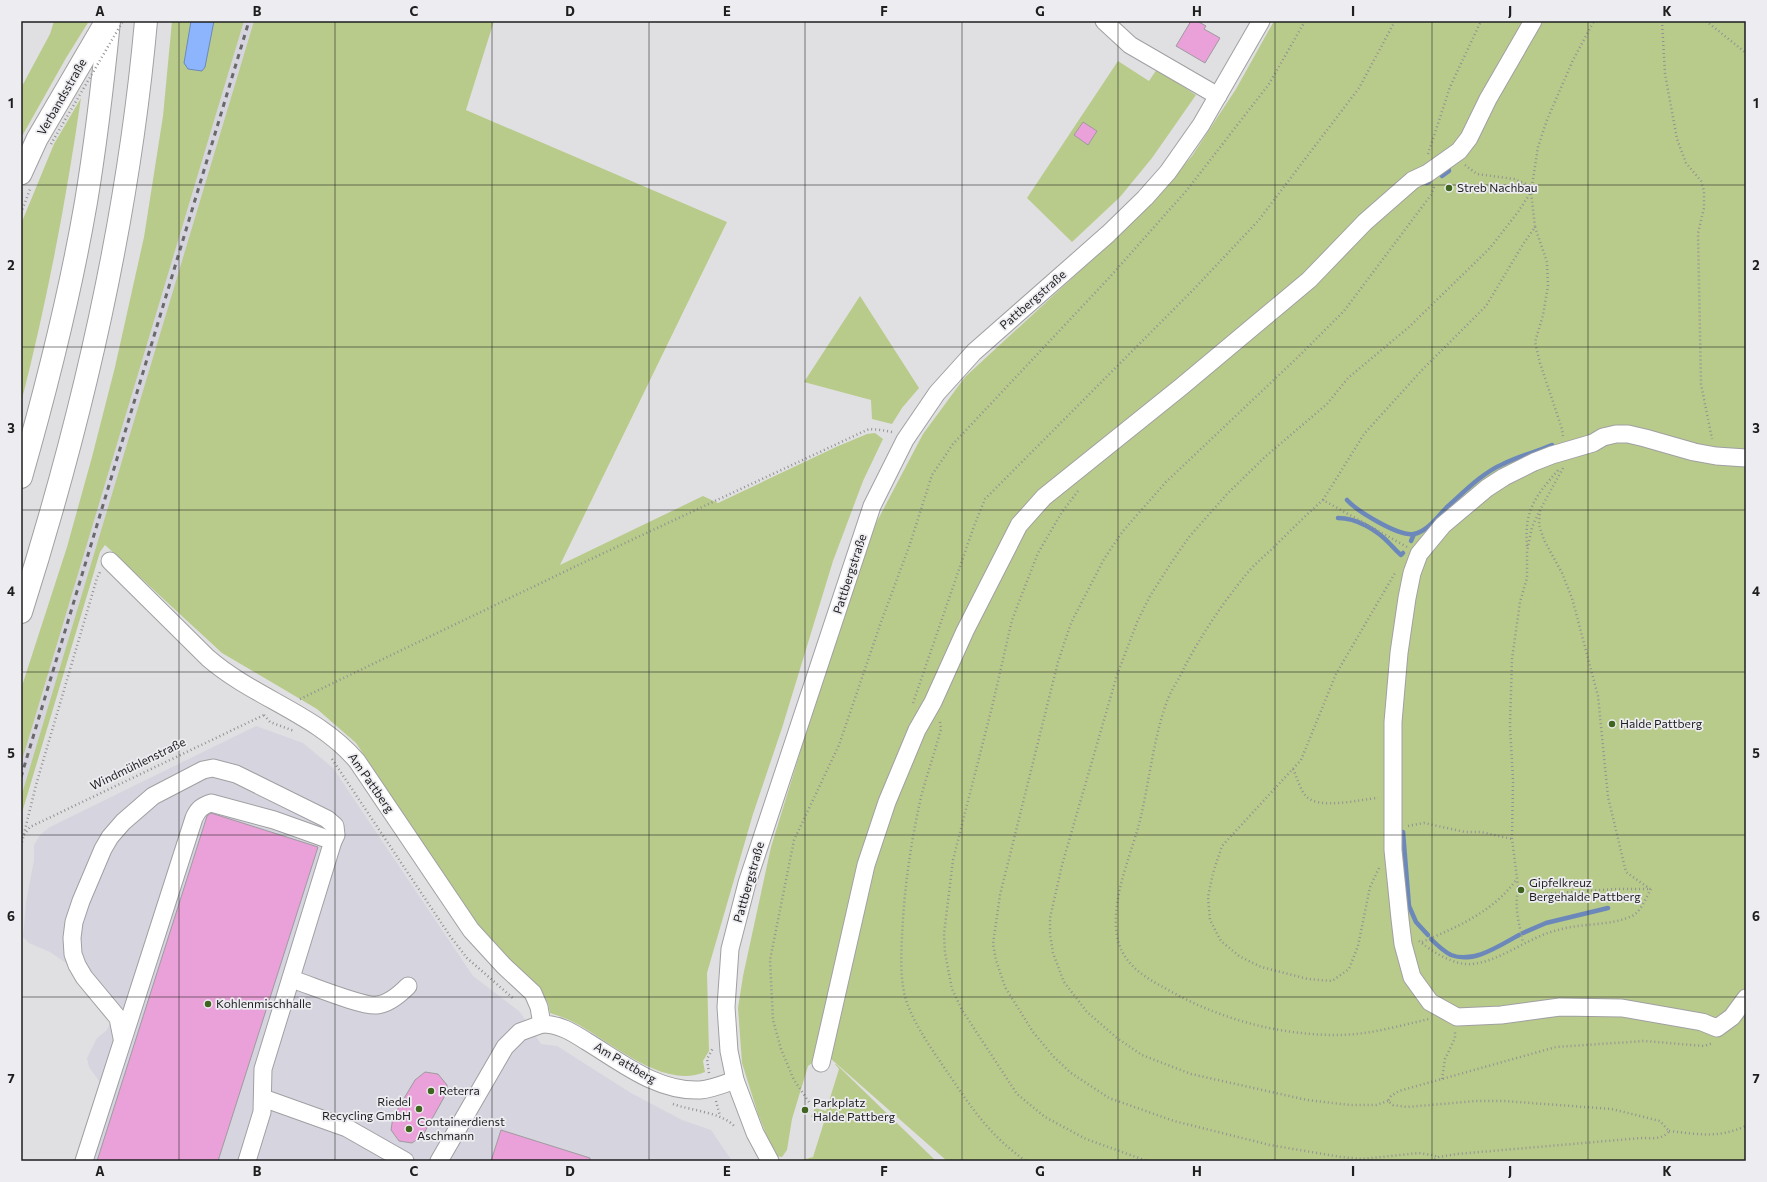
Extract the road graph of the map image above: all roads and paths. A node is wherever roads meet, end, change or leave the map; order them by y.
1 (106, 21) edge
2 (109, 21) edge
3 (123, 21) edge
4 (146, 21) edge
5 (1104, 21) edge
6 (1261, 21) edge
7 (1305, 21) edge
8 (1395, 21) edge
9 (1481, 21) edge
10 (1533, 21) edge
11 (1594, 21) edge
12 (1662, 21) edge
13 (1706, 21) edge
14 (1746, 53) edge
15 (1218, 96) junction
16 (44, 141) junction
17 (1439, 160) junction
18 (21, 174) edge
19 (1532, 186) junction
20 (1531, 192) junction
21 (1535, 227) junction
22 (897, 426) dead end
23 (893, 433) junction
24 (889, 439) dead end
25 (1571, 449) junction
26 (1716, 456) junction
27 (1746, 458) edge
28 (21, 477) edge
29 (1079, 489) dead end
30 (1323, 500) junction
31 (1540, 510) junction
32 (1527, 551) junction
33 (1419, 554) junction
34 (110, 561) joint
35 (1397, 571) dead end
36 (21, 612) edge
37 (933, 702) junction
38 (913, 705) dead end
39 (284, 706) junction
40 (300, 733) dead end
41 (331, 759) dead end
42 (1293, 769) junction
43 (1393, 797) junction
44 (1393, 826) junction
45 (24, 835) junction
46 (1512, 839) junction
47 (333, 841) junction
48 (21, 846) edge
49 (1394, 850) junction
50 (1516, 880) junction
51 (1519, 887) junction
52 (1651, 889) junction
53 (1523, 943) junction
54 (291, 979) junction
55 (408, 986) dead end
56 (1746, 998) edge
57 (517, 1001) dead end
58 (1453, 1016) junction
59 (542, 1024) junction
60 (1717, 1028) junction
61 (122, 1041) junction
62 (714, 1046) dead end
63 (821, 1063) dead end
64 (1442, 1079) junction
65 (735, 1080) junction
66 (712, 1088) junction
67 (263, 1098) junction
68 (1388, 1101) junction
69 (809, 1102) dead end
70 (720, 1116) dead end
71 (1746, 1126) edge
72 (1669, 1131) junction
73 (1439, 1157) junction
74 (84, 1161) edge
75 (247, 1161) edge
76 (405, 1161) edge
77 (439, 1161) edge
78 (770, 1161) edge
79 (1026, 1161) edge
80 (1146, 1161) edge
81 (1431, 1161) edge

1 - 16 main road, Verbandsstraße
2 - 28 highway
3 - 16 path, bridge
4 - 36 highway
5 - 15 street
6 - 15 street, Pattbergstraße
7 - 69 path
8 - 38 path
9 - 17 path
10 - 17 street
11 - 19 path
12 - 26 path
13 - 14 path
15 - 65 street, Pattbergstraße
16 - 18 main road, Verbandsstraße
17 - 19 path
17 - 37 street
17 - 73 path
19 - 20 path
20 - 21 path
20 - 68 path
21 - 25 path
21 - 30 path
22 - 23 path
23 - 24 path
23 - 39 path
25 - 26 street
25 - 31 path
25 - 32 path
25 - 33 street
26 - 27 street
29 - 80 path
30 - 33 path
30 - 58 path
31 - 32 path
31 - 52 path
32 - 46 path
33 - 43 street
34 - 39 street, Am Pattberg
34 - 45 path
35 - 42 path
37 - 63 street
37 - 79 path
39 - 59 street, Am Pattberg
40 - 45 path, Windmühlenstraße
41 - 57 path
42 - 43 path
42 - 49 path
43 - 44 street
44 - 46 path
44 - 49 street
45 - 48 path
46 - 50 path
47 - 54 street
47 - 61 street
47 - 61 street
49 - 58 street
50 - 51 path
50 - 53 path
51 - 52 path
51 - 53 path
52 - 53 path
54 - 55 street
54 - 67 street
56 - 60 street
58 - 60 street
58 - 64 path
59 - 66 street, Am Pattberg
59 - 77 street
60 - 64 path
61 - 74 street
62 - 66 path
64 - 68 path
65 - 66 street, Am Pattberg
65 - 78 street, Pattbergstraße
66 - 70 path
67 - 75 street
67 - 76 street
68 - 72 path
71 - 72 path
72 - 73 path
73 - 81 path

